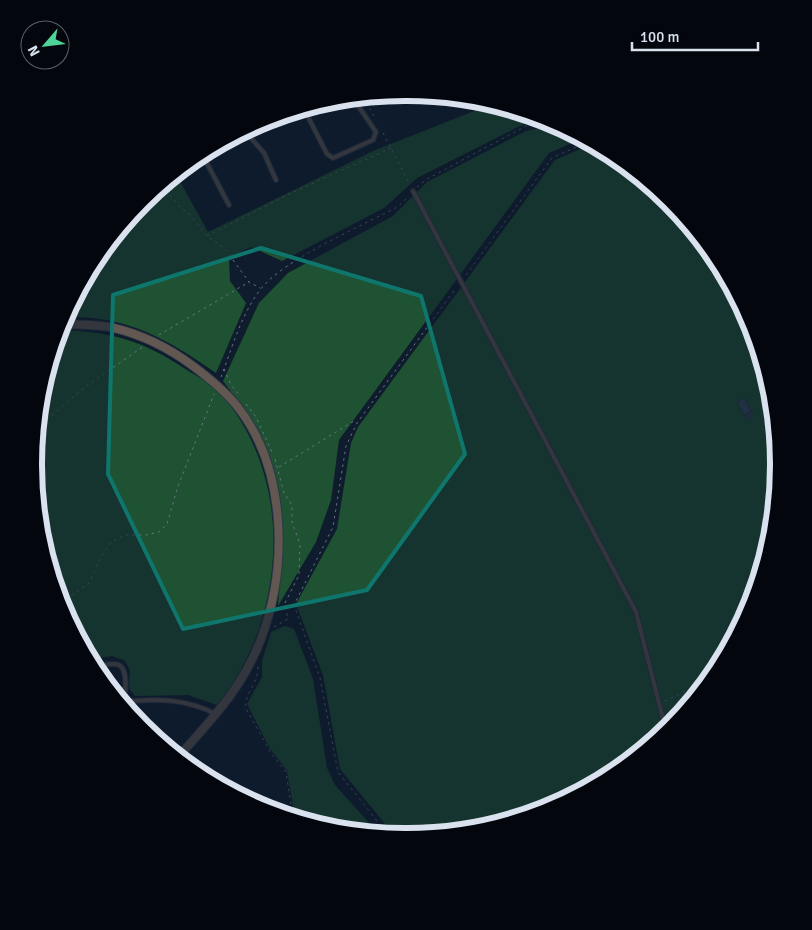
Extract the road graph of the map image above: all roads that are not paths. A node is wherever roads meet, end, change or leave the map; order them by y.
1 (360, 105) edge
2 (307, 115) edge
3 (250, 136) edge
4 (206, 162) edge
5 (276, 180) dead end
6 (413, 191) road end
7 (229, 205) dead end
8 (71, 325) edge
9 (103, 665) edge
10 (121, 690) edge
11 (125, 690) junction
12 (125, 694) edge
13 (131, 702) edge
14 (216, 714) junction
15 (664, 721) edge
16 (183, 751) edge

1 - 2 lane
3 - 5 lane
4 - 7 lane
6 - 15 lane
8 - 14 street
9 - 11 lane
10 - 11 lane
11 - 12 lane
13 - 14 lane
14 - 16 street

